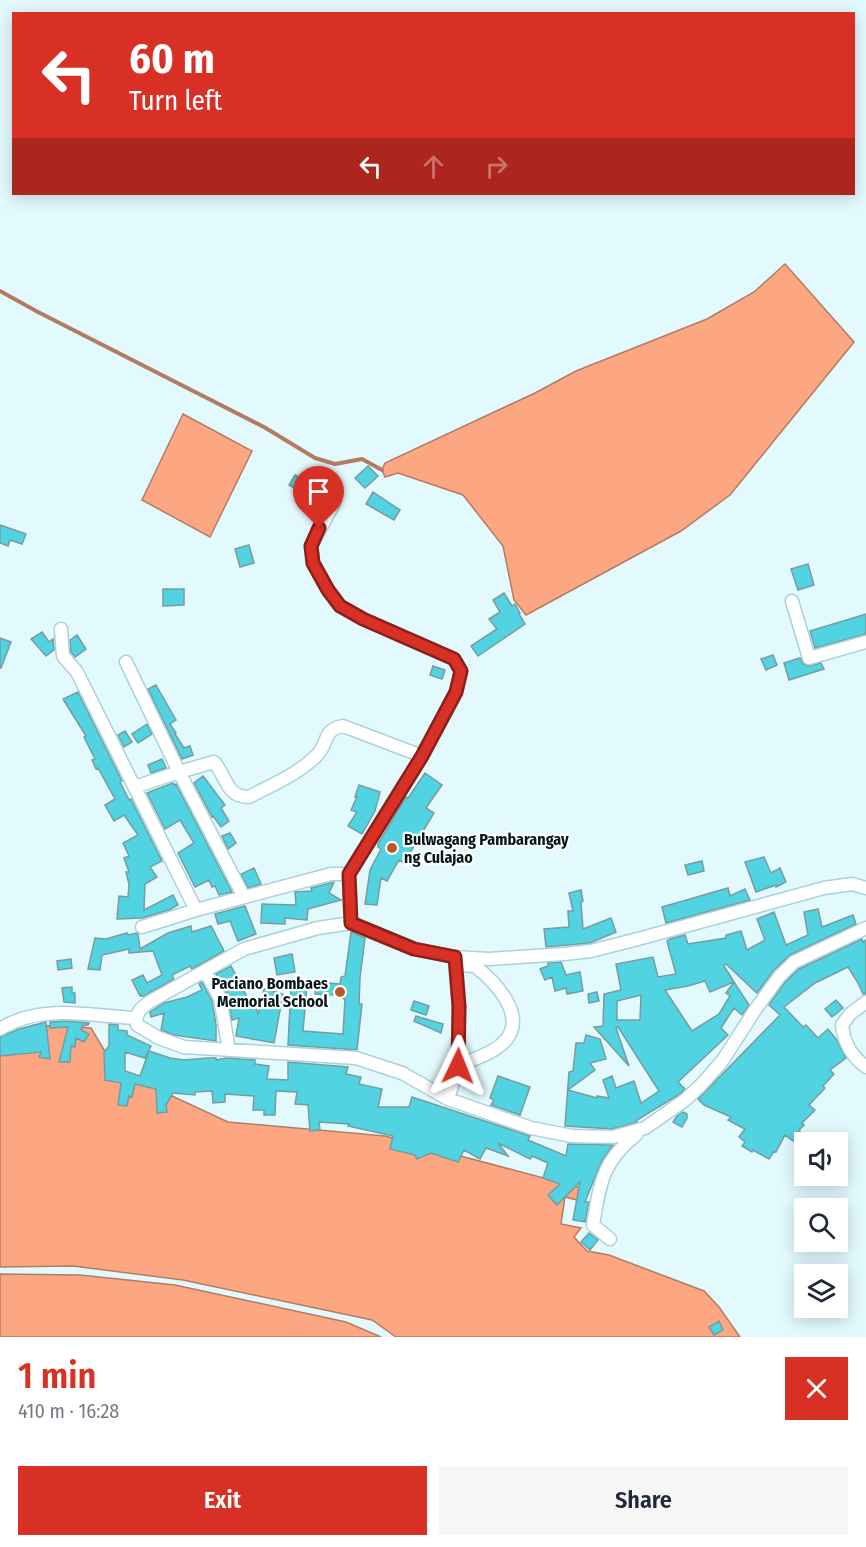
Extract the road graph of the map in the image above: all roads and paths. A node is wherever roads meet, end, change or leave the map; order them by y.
1 (334, 503) dead end
2 (792, 601) dead end
3 (61, 629) dead end
4 (866, 642) edge
5 (126, 662) dead end
6 (422, 756) junction
7 (179, 772) junction
8 (135, 787) junction
9 (349, 874) junction
10 (866, 888) edge
11 (244, 897) junction
12 (196, 910) junction
13 (351, 923) junction
14 (142, 927) dead end
15 (866, 928) edge
16 (455, 961) junction
17 (204, 971) junction
18 (866, 1002) edge
19 (136, 1018) junction
20 (0, 1029) edge
21 (230, 1050) junction
22 (458, 1066) junction
23 (866, 1066) edge
24 (448, 1099) junction
25 (645, 1128) junction
26 (610, 1239) dead end

1 - 6 street
2 - 4 street
3 - 8 street
5 - 7 street
6 - 7 street
6 - 9 street
7 - 8 street
7 - 11 street
8 - 12 street
9 - 11 street
9 - 13 street
10 - 16 street
11 - 12 street
12 - 14 street
13 - 16 street
13 - 17 street
15 - 25 street
16 - 22 street
16 - 22 street
17 - 19 street
17 - 21 street
18 - 23 street
19 - 20 street
19 - 21 street
21 - 24 street
22 - 24 street
24 - 25 street
25 - 26 street

